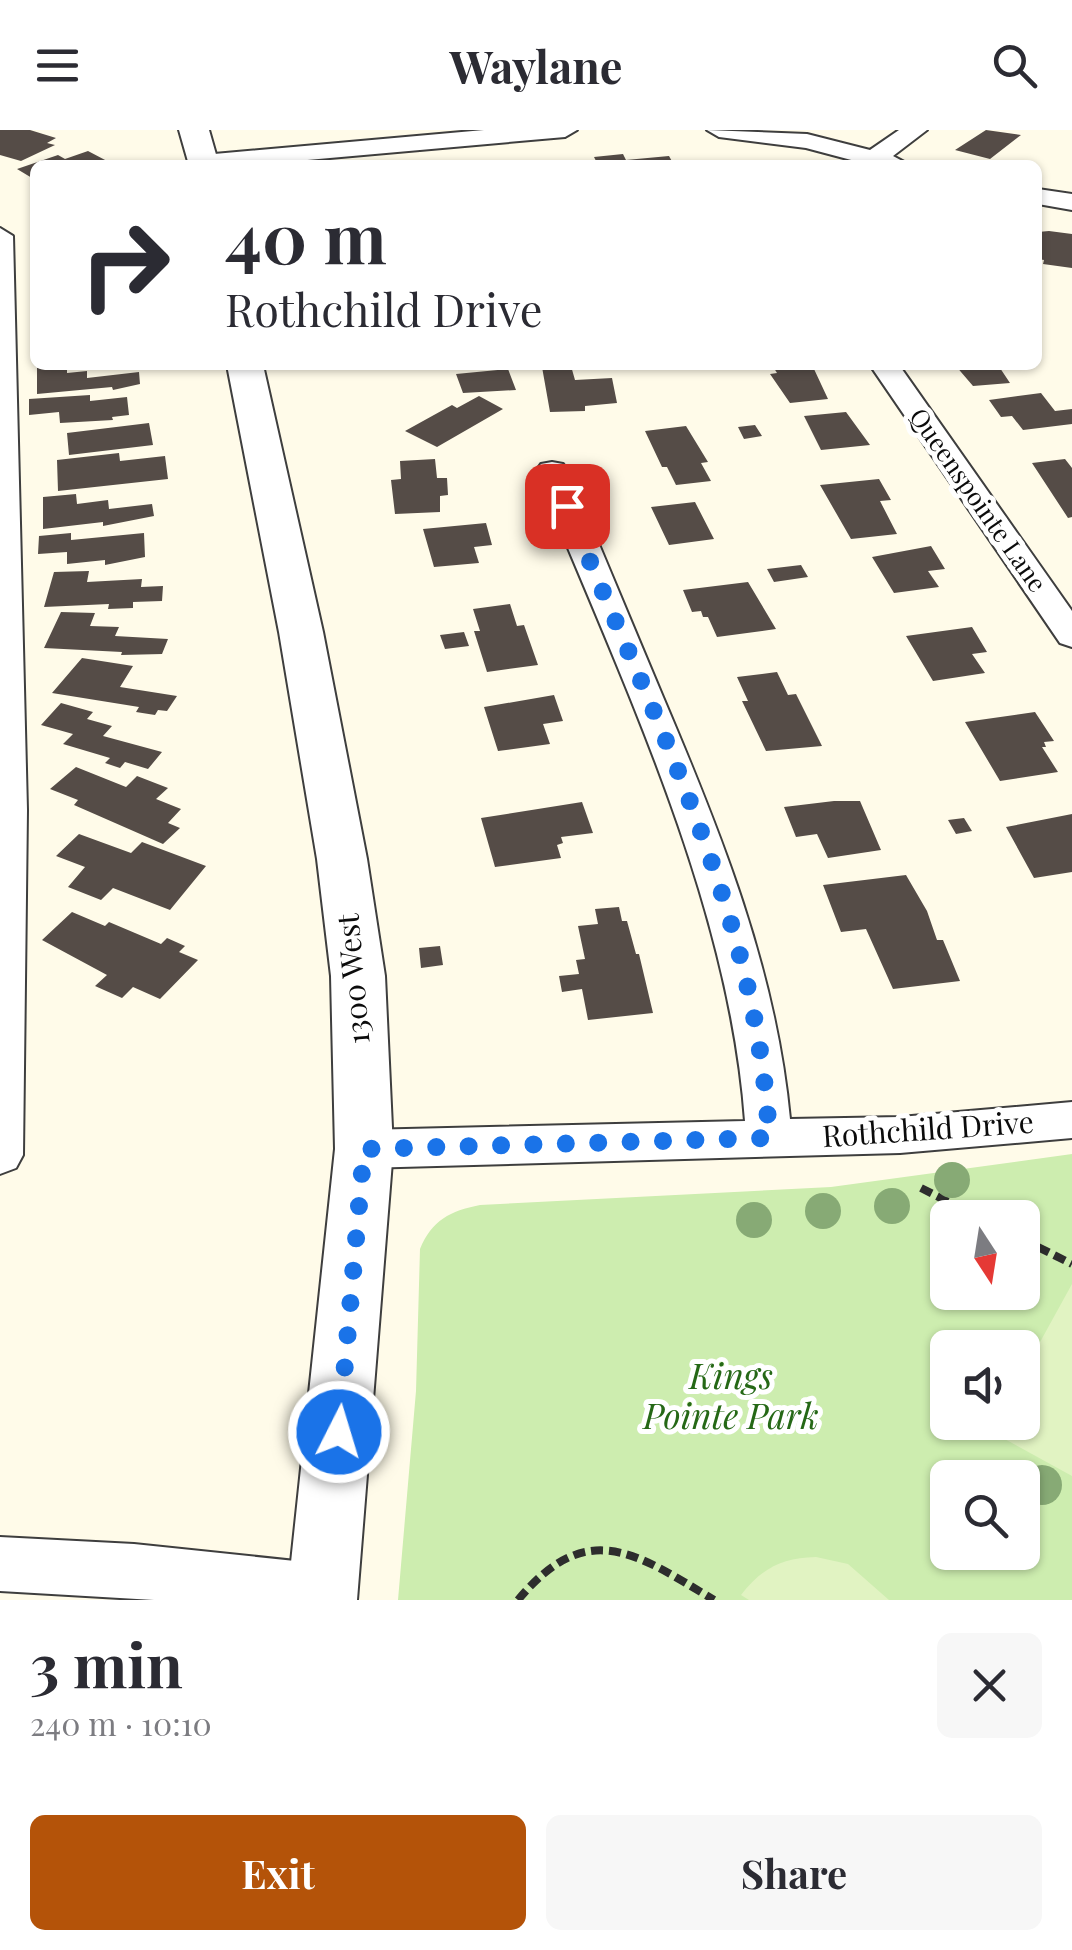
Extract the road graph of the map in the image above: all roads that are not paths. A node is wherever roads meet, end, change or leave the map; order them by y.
1 (194, 130) edge
2 (565, 130) edge
3 (719, 130) edge
4 (916, 130) edge
5 (407, 136) edge
6 (203, 160) edge
7 (233, 160) edge
8 (422, 160) edge
9 (869, 160) edge
10 (882, 160) edge
11 (1042, 198) edge
12 (1072, 202) edge
13 (0, 236) edge
14 (246, 370) edge
15 (887, 370) edge
16 (552, 471) dead end
17 (1072, 636) edge
18 (4, 649) edge
19 (3, 1025) edge
20 (1072, 1120) edge
21 (769, 1138) junction
22 (364, 1149) junction
23 (0, 1155) edge
24 (0, 1564) edge
25 (323, 1596) edge

1 - 6 street
2 - 5 street
3 - 9 street
4 - 10 street
5 - 7 street
5 - 8 street
11 - 12 street
13 - 18 street
14 - 22 street, 1300 West
15 - 17 street, Queenspointe Lane
16 - 21 street
18 - 19 street
19 - 23 street
20 - 21 street, Rothchild Drive
21 - 22 street, Rothchild Drive
22 - 25 street, 1300 West
24 - 25 street

